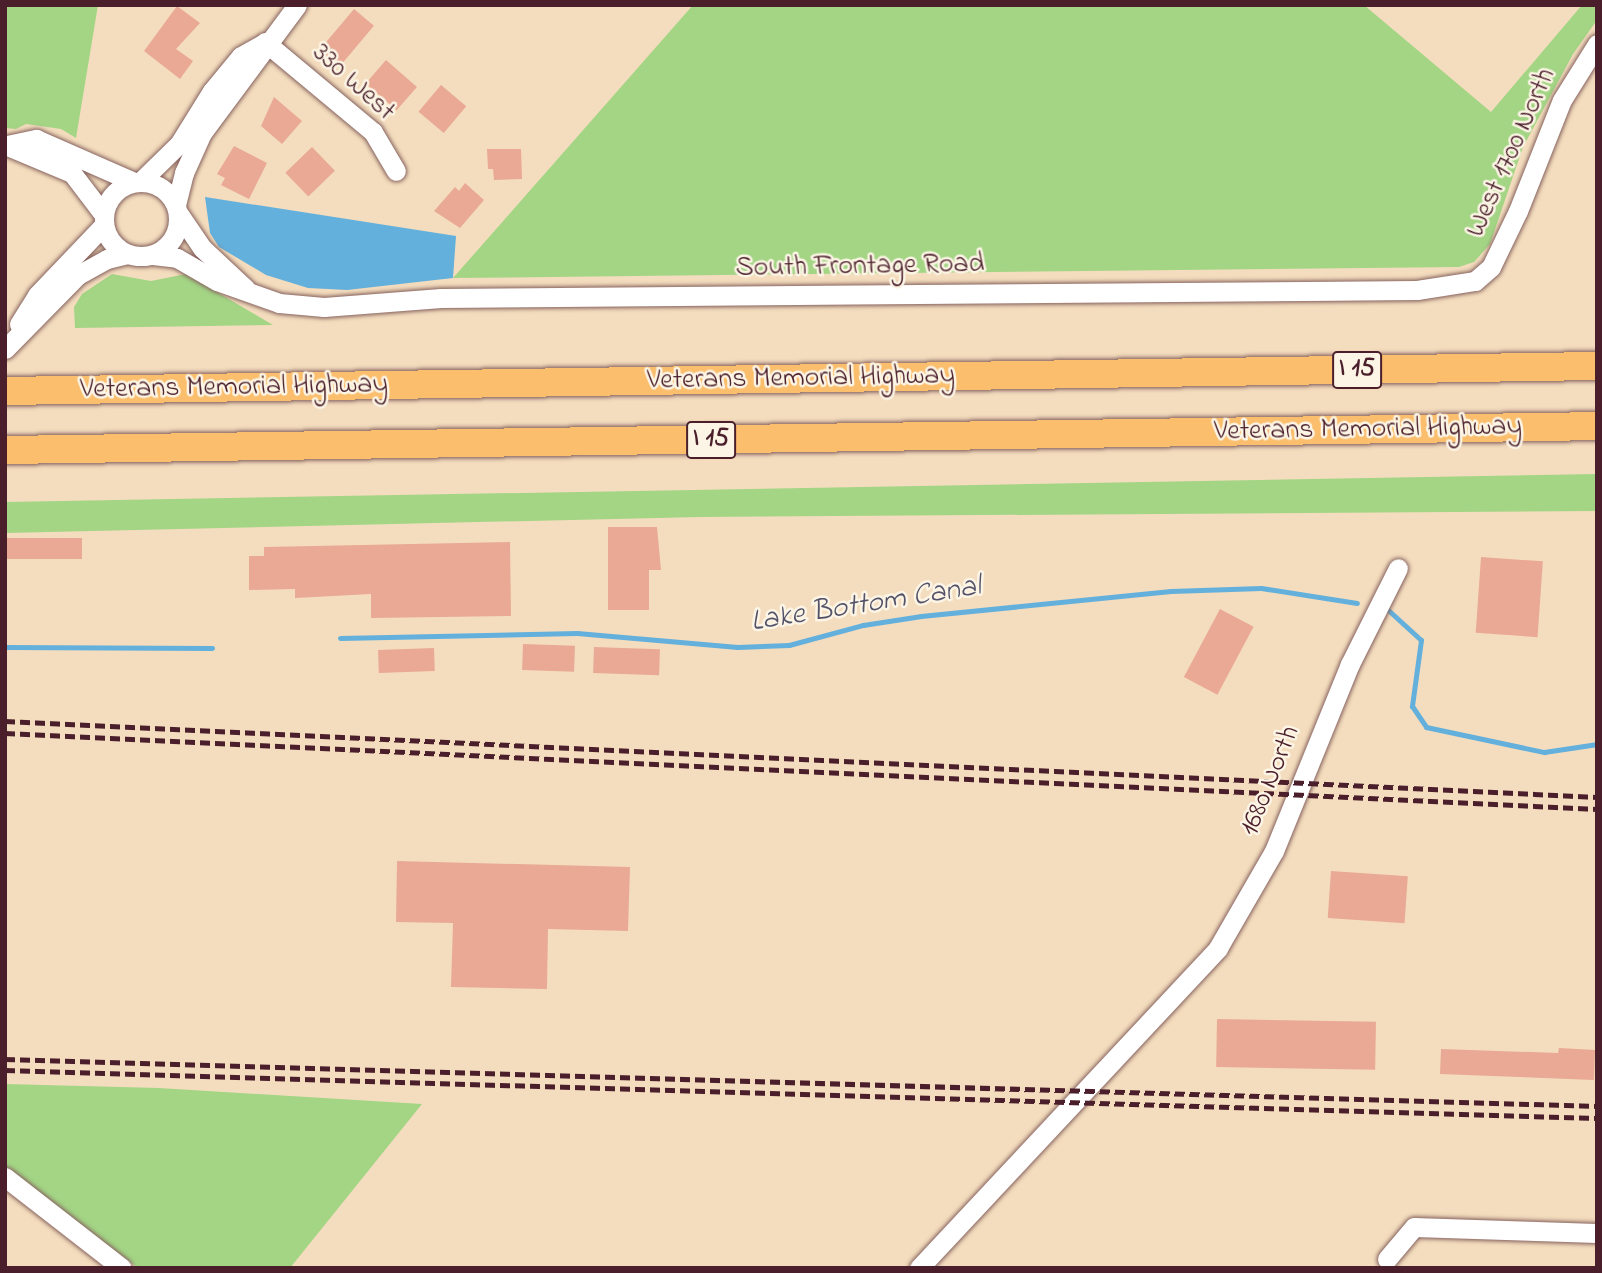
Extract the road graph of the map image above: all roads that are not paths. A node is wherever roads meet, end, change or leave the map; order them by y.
1 (297, 5) edge
2 (265, 43) junction
3 (1597, 44) edge
4 (6, 145) edge
5 (396, 171) dead end
6 (137, 182) junction
7 (177, 210) junction
8 (104, 220) junction
9 (127, 254) junction
10 (153, 255) junction
11 (1475, 281) joint
12 (247, 289) junction
13 (5, 347) edge
14 (1597, 366) edge
15 (5, 391) edge
16 (1597, 426) edge
17 (5, 450) edge
18 (1398, 568) dead end
19 (5, 1177) edge
20 (1597, 1233) edge
21 (1387, 1259) dead end
22 (122, 1268) edge
23 (919, 1268) edge

1 - 2 street
2 - 5 street, 330 West
2 - 6 street
2 - 7 street
3 - 11 street, West 1700 North
4 - 6 street
4 - 8 street
6 - 7 street
6 - 8 street
7 - 10 street
7 - 12 street, South Frontage Road
8 - 9 street
8 - 13 street
9 - 10 street
9 - 13 street
10 - 12 street, South Frontage Road
11 - 12 street, South Frontage Road
14 - 15 highway, Veterans Memorial Highway / I 15
16 - 17 highway, Veterans Memorial Highway / I 15
18 - 23 street, 1680 North
19 - 22 street
20 - 21 street

